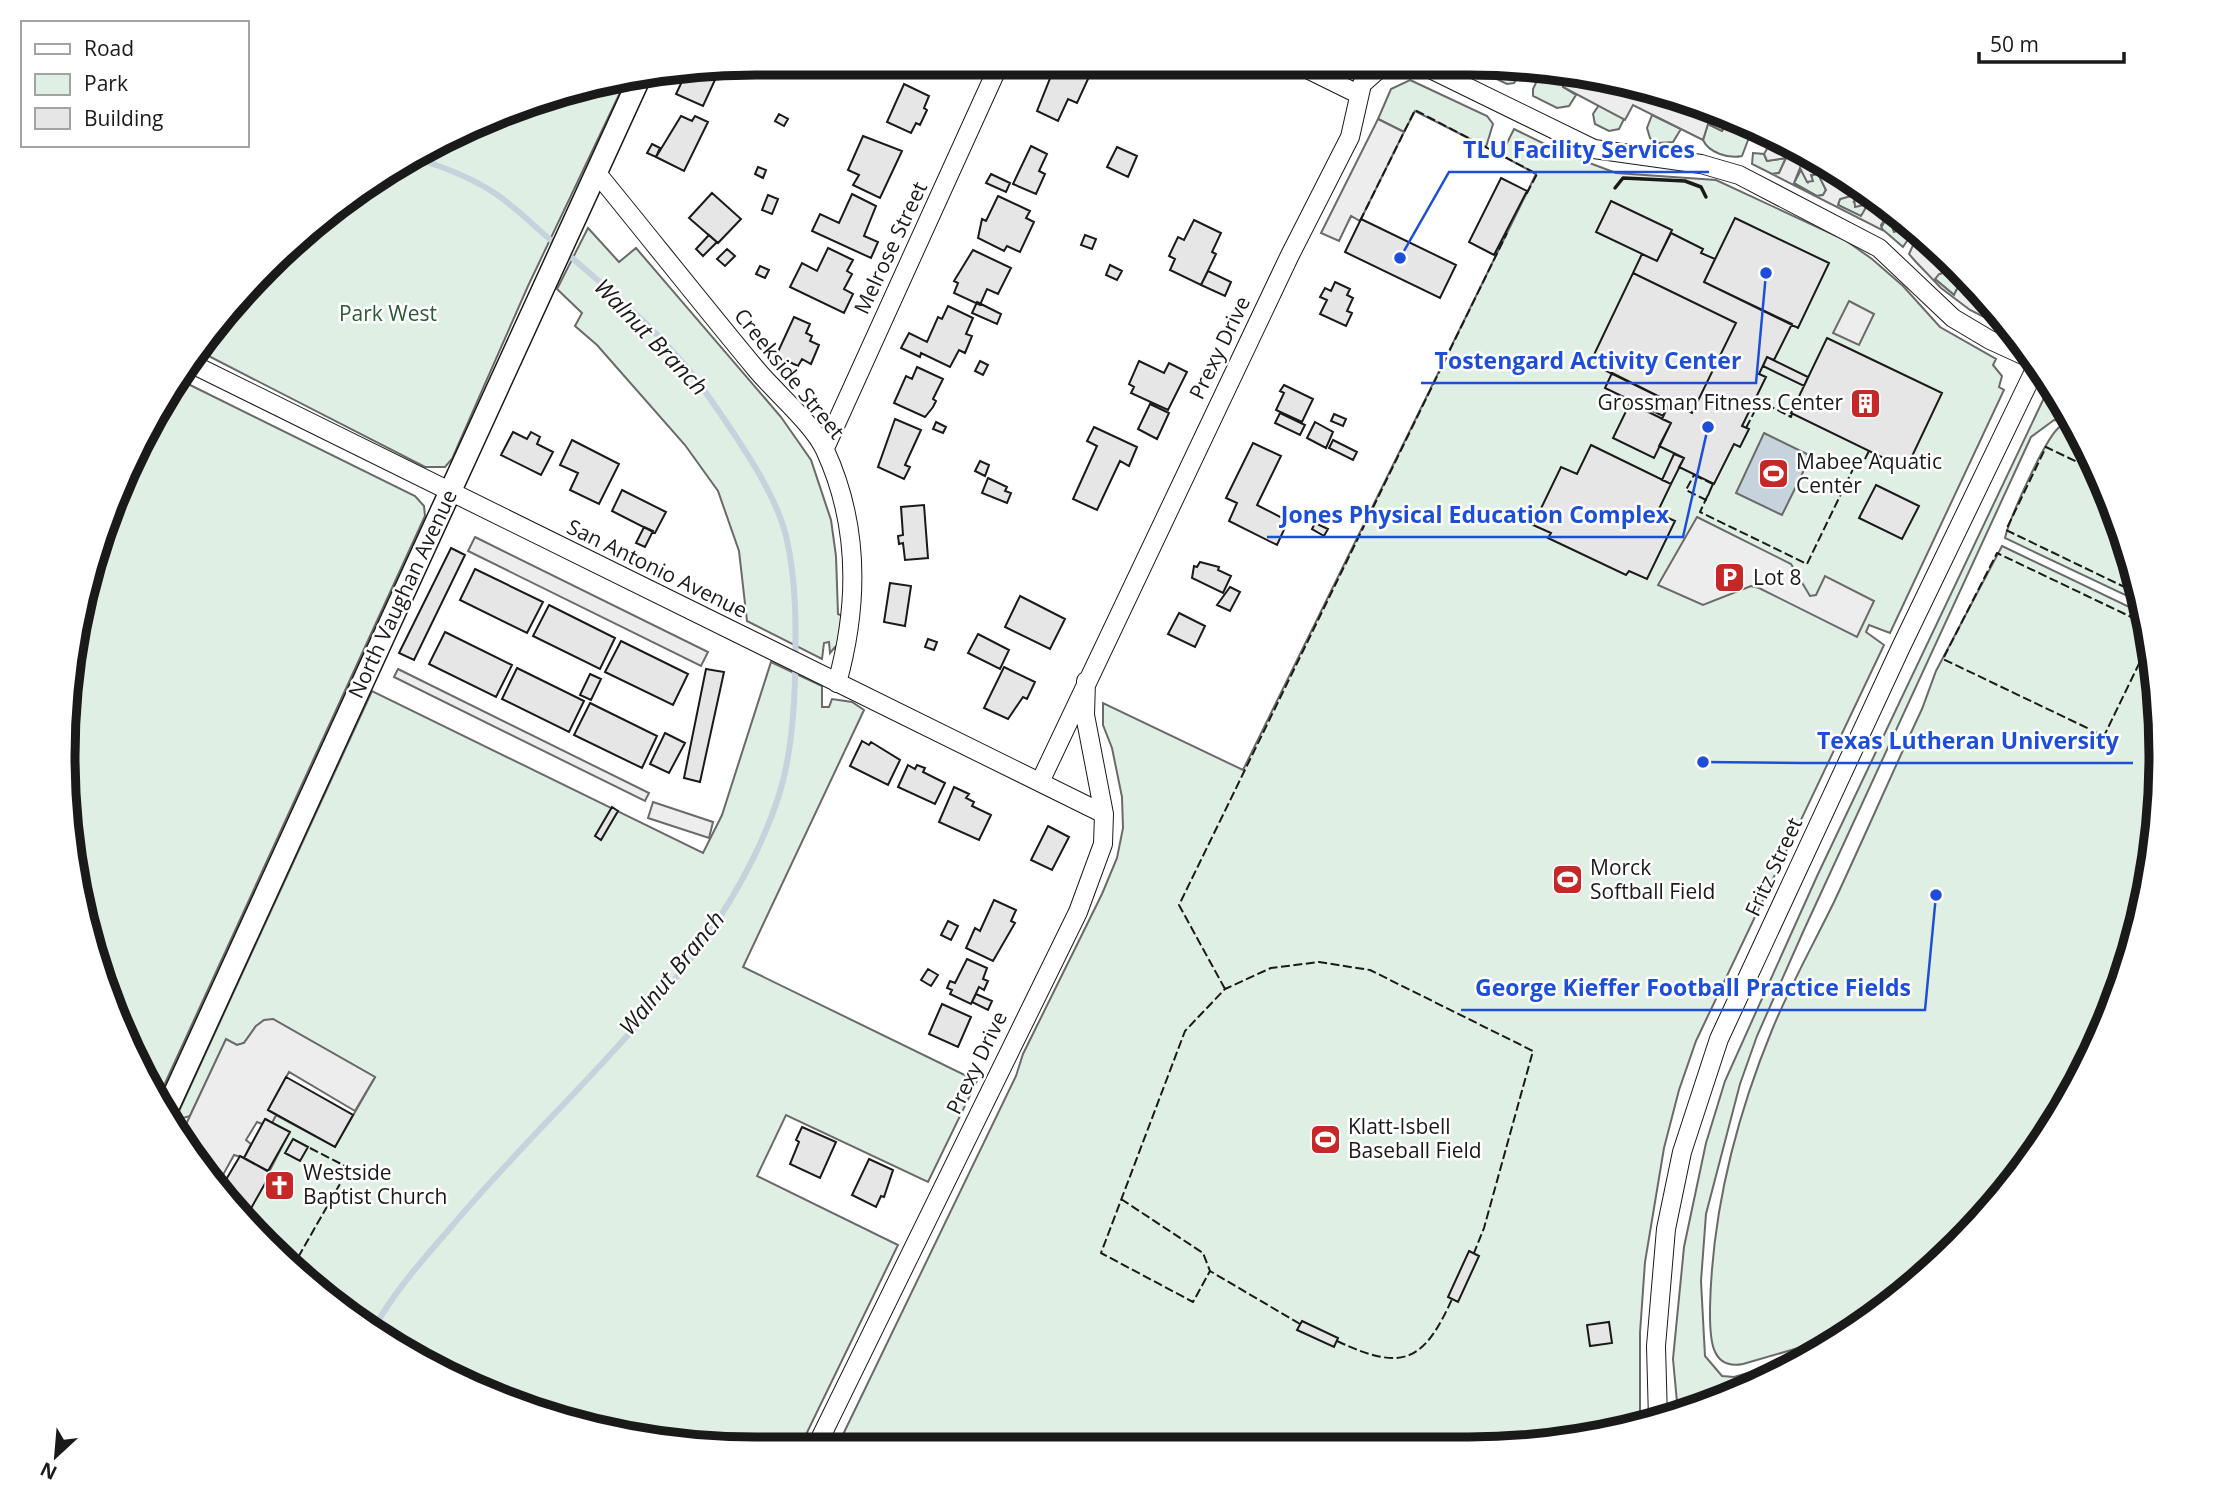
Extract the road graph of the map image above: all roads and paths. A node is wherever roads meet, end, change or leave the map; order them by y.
1 (994, 75) edge
2 (1319, 75) edge
3 (1371, 75) edge
4 (1443, 75) edge
5 (636, 86) edge
6 (1358, 94) junction
7 (592, 180) junction
8 (2015, 352) edge
9 (198, 367) edge
10 (2031, 374) edge
11 (825, 448) junction
12 (449, 492) junction
13 (1086, 681) junction
14 (836, 682) junction
15 (1040, 782) junction
16 (1104, 814) junction
17 (170, 1102) edge
18 (1658, 1410) edge
19 (821, 1437) edge

1 - 11 street, Melrose Street
2 - 6 street
3 - 6 street
4 - 8 street
5 - 7 street, North Vaughan Avenue
6 - 13 street, Prexy Drive
7 - 11 street, Creekside Street
7 - 12 street, North Vaughan Avenue
9 - 12 street, San Antonio Avenue
10 - 18 street, Fritz Street
11 - 14 street, Creekside Street
12 - 14 street, San Antonio Avenue
12 - 17 street, North Vaughan Avenue
13 - 15 street, Prexy Drive
13 - 16 street, Prexy Drive
14 - 15 street, San Antonio Avenue
15 - 16 street, San Antonio Avenue
16 - 19 street, Prexy Drive

